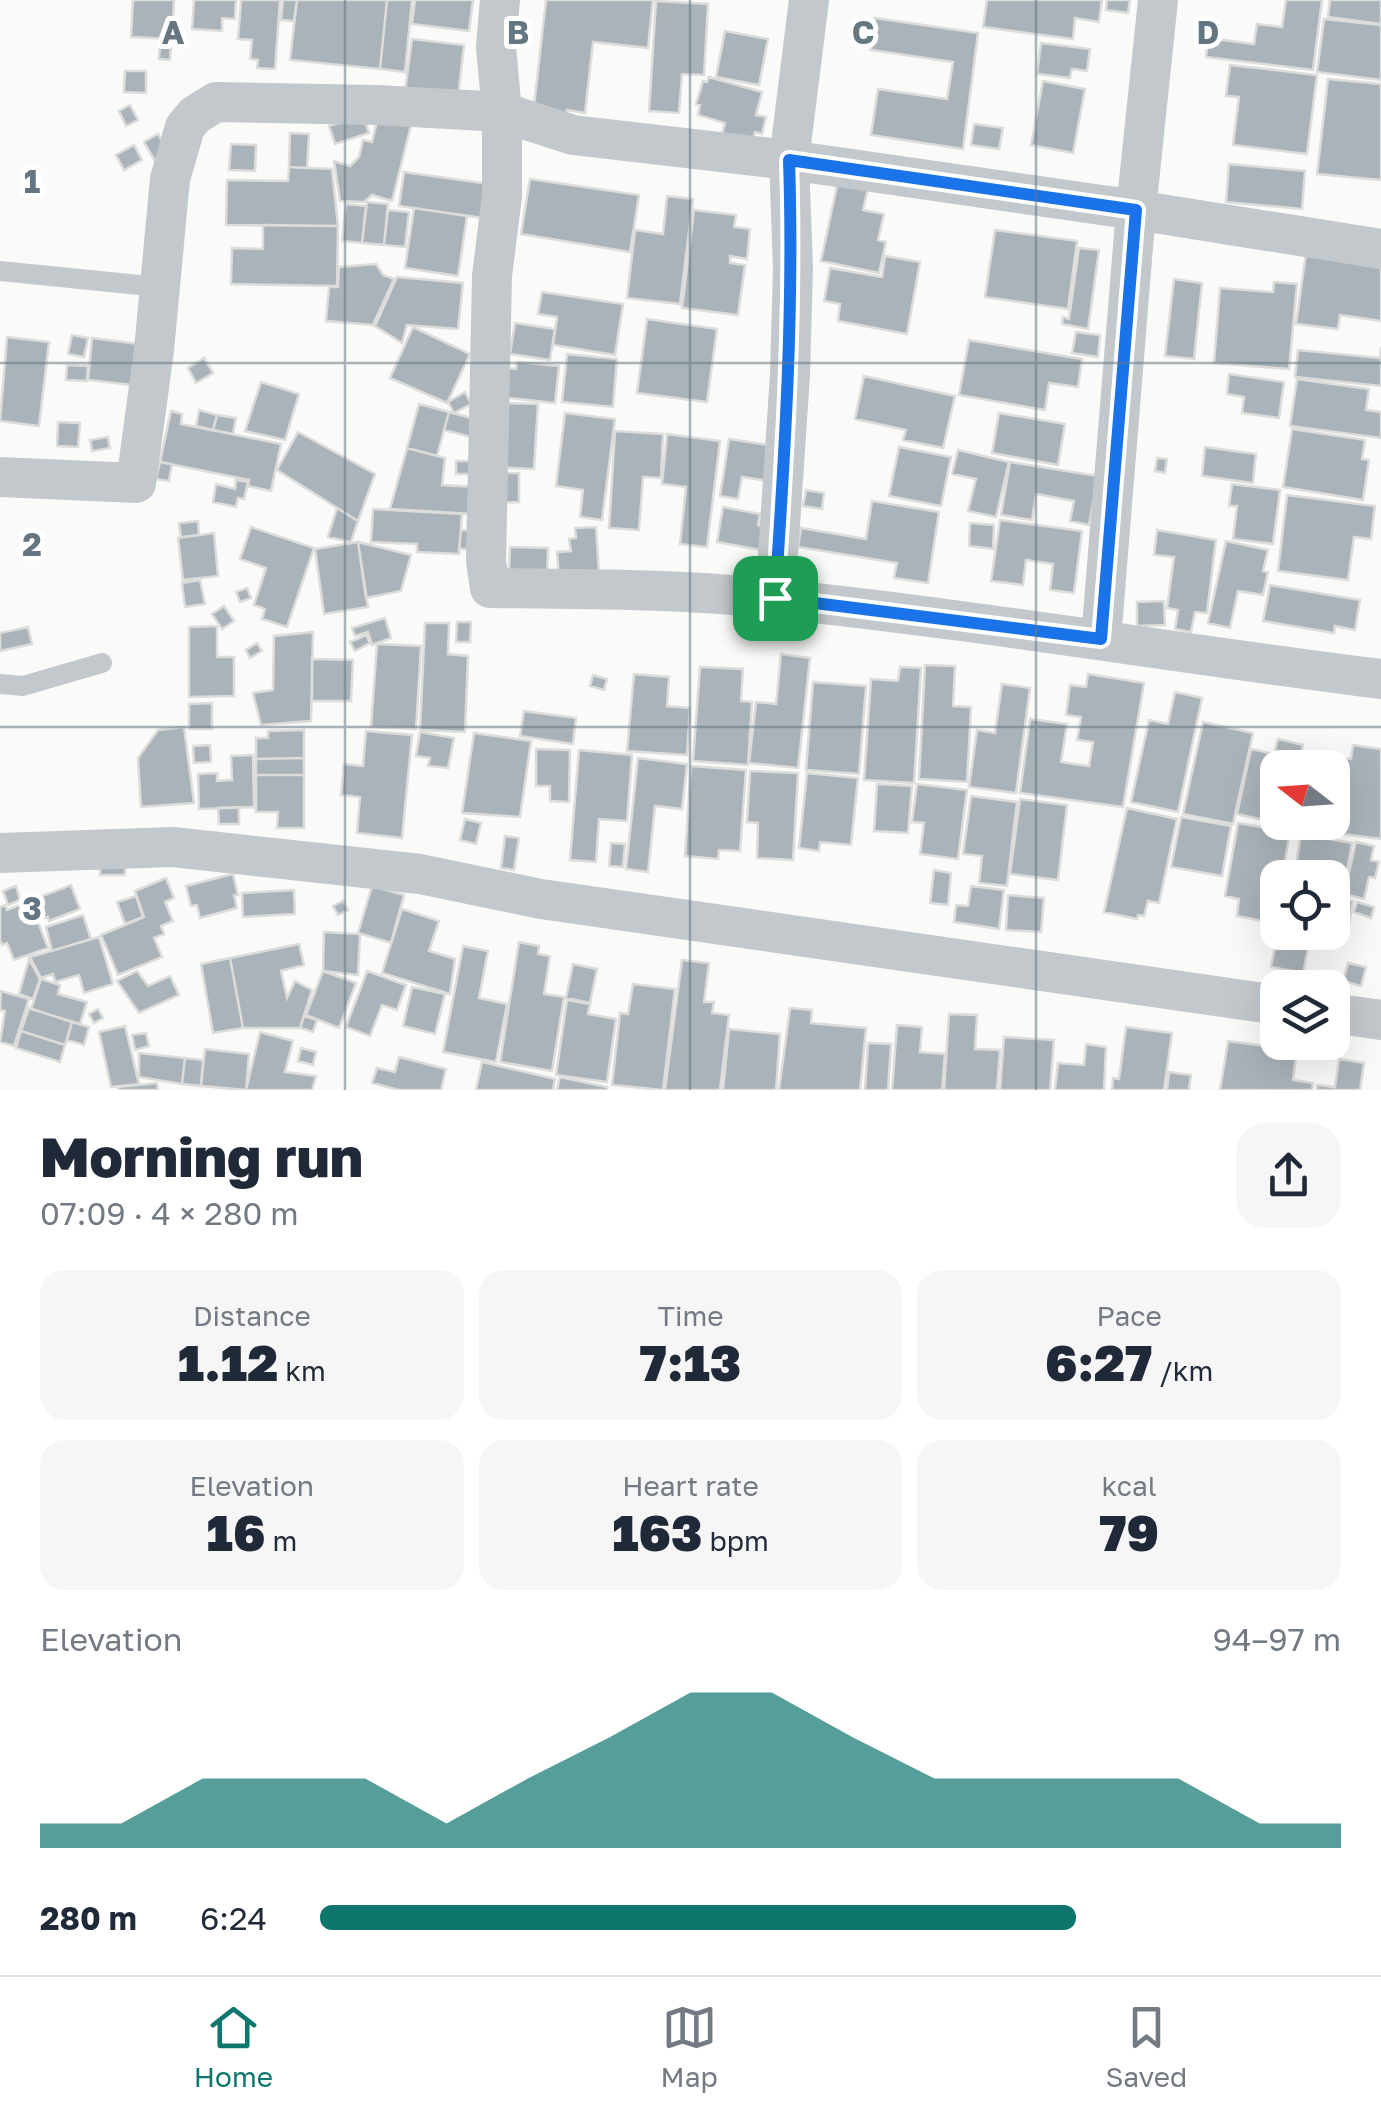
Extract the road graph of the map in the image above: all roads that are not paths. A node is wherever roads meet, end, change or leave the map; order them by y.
1 (500, 0) edge
2 (808, 0) edge
3 (1158, 0) edge
4 (502, 112) junction
5 (789, 160) junction
6 (1136, 210) junction
7 (1381, 249) edge
8 (0, 271) edge
9 (158, 286) junction
10 (0, 477) edge
11 (775, 598) junction
12 (1101, 639) junction
13 (102, 664) dead end
14 (1381, 678) edge
15 (0, 684) edge
16 (0, 853) edge
17 (1260, 1002) edge
18 (1350, 1016) edge
19 (1381, 1020) edge

1 - 4 street
2 - 5 street
3 - 6 street
4 - 5 street
4 - 9 street
4 - 11 street
5 - 6 street
5 - 11 street
6 - 7 street
6 - 12 street
8 - 9 lane
9 - 10 street
11 - 12 street
12 - 14 street
13 - 15 lane
16 - 17 street
18 - 19 street

